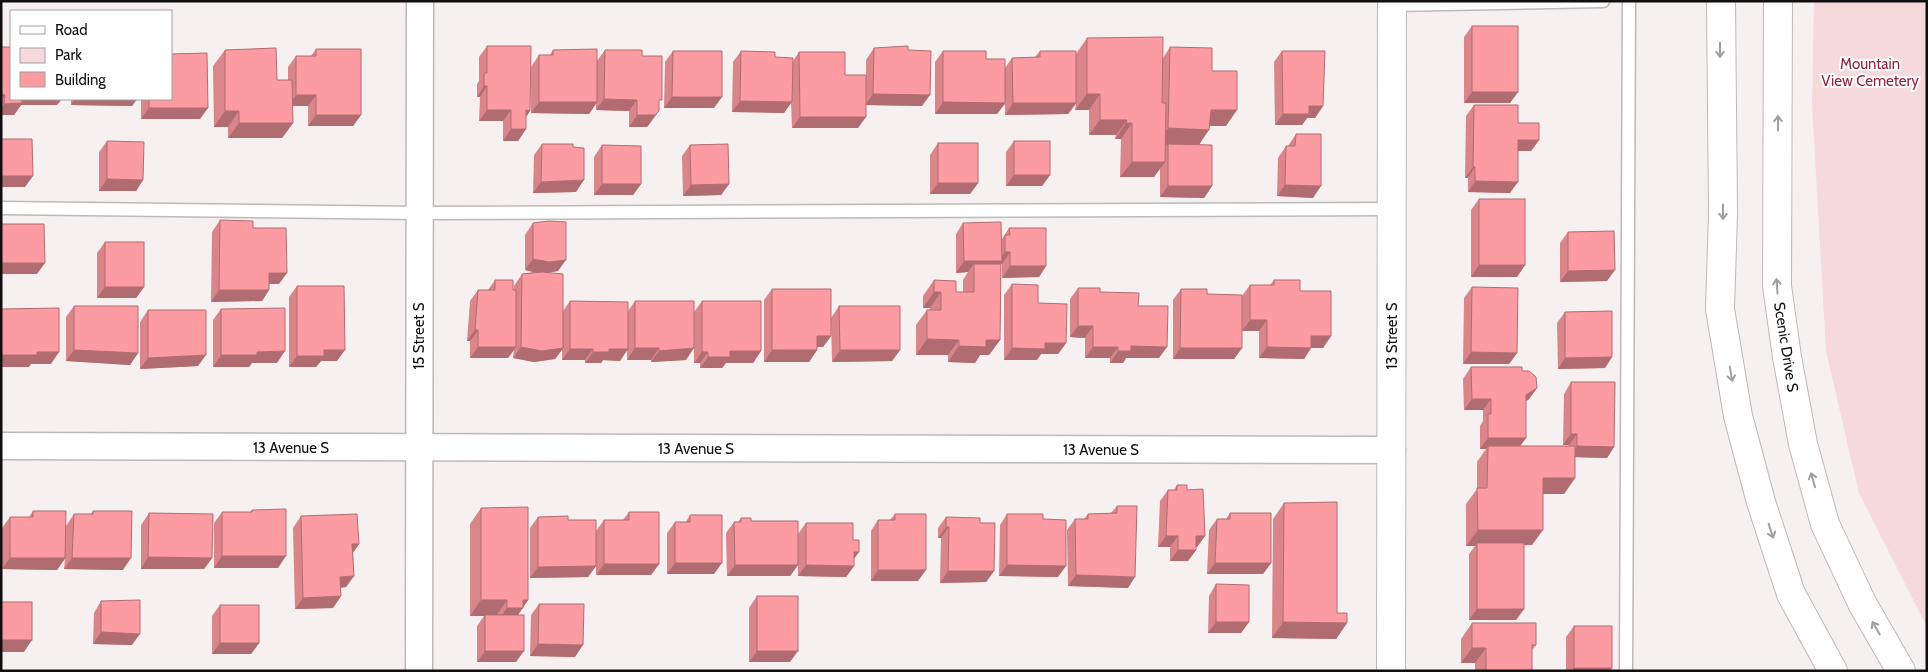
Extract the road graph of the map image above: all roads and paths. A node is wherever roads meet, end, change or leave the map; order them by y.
1 (420, 1) edge
2 (1603, 1) edge
3 (1629, 1) edge
4 (1720, 1) edge
5 (1778, 1) edge
6 (1392, 3) edge
7 (1, 208) edge
8 (1392, 209) junction
9 (419, 213) junction
10 (1, 446) edge
11 (418, 449) junction
12 (1392, 450) junction
13 (419, 671) edge
14 (1391, 671) edge
15 (1626, 671) edge
16 (1833, 671) edge
17 (1901, 671) edge

1 - 9 street, 15 Street S
2 - 6 lane
3 - 15 lane
4 -> 16 main road
17 -> 5 main road, Scenic Drive S
6 - 8 main road, 13 Street S
7 - 9 lane
8 - 9 lane
8 - 12 main road, 13 Street S
9 - 11 street, 15 Street S
10 - 11 street, 13 Avenue S
11 - 12 street, 13 Avenue S
11 - 13 street, 15 Street S
12 - 14 main road, 13 Street S

